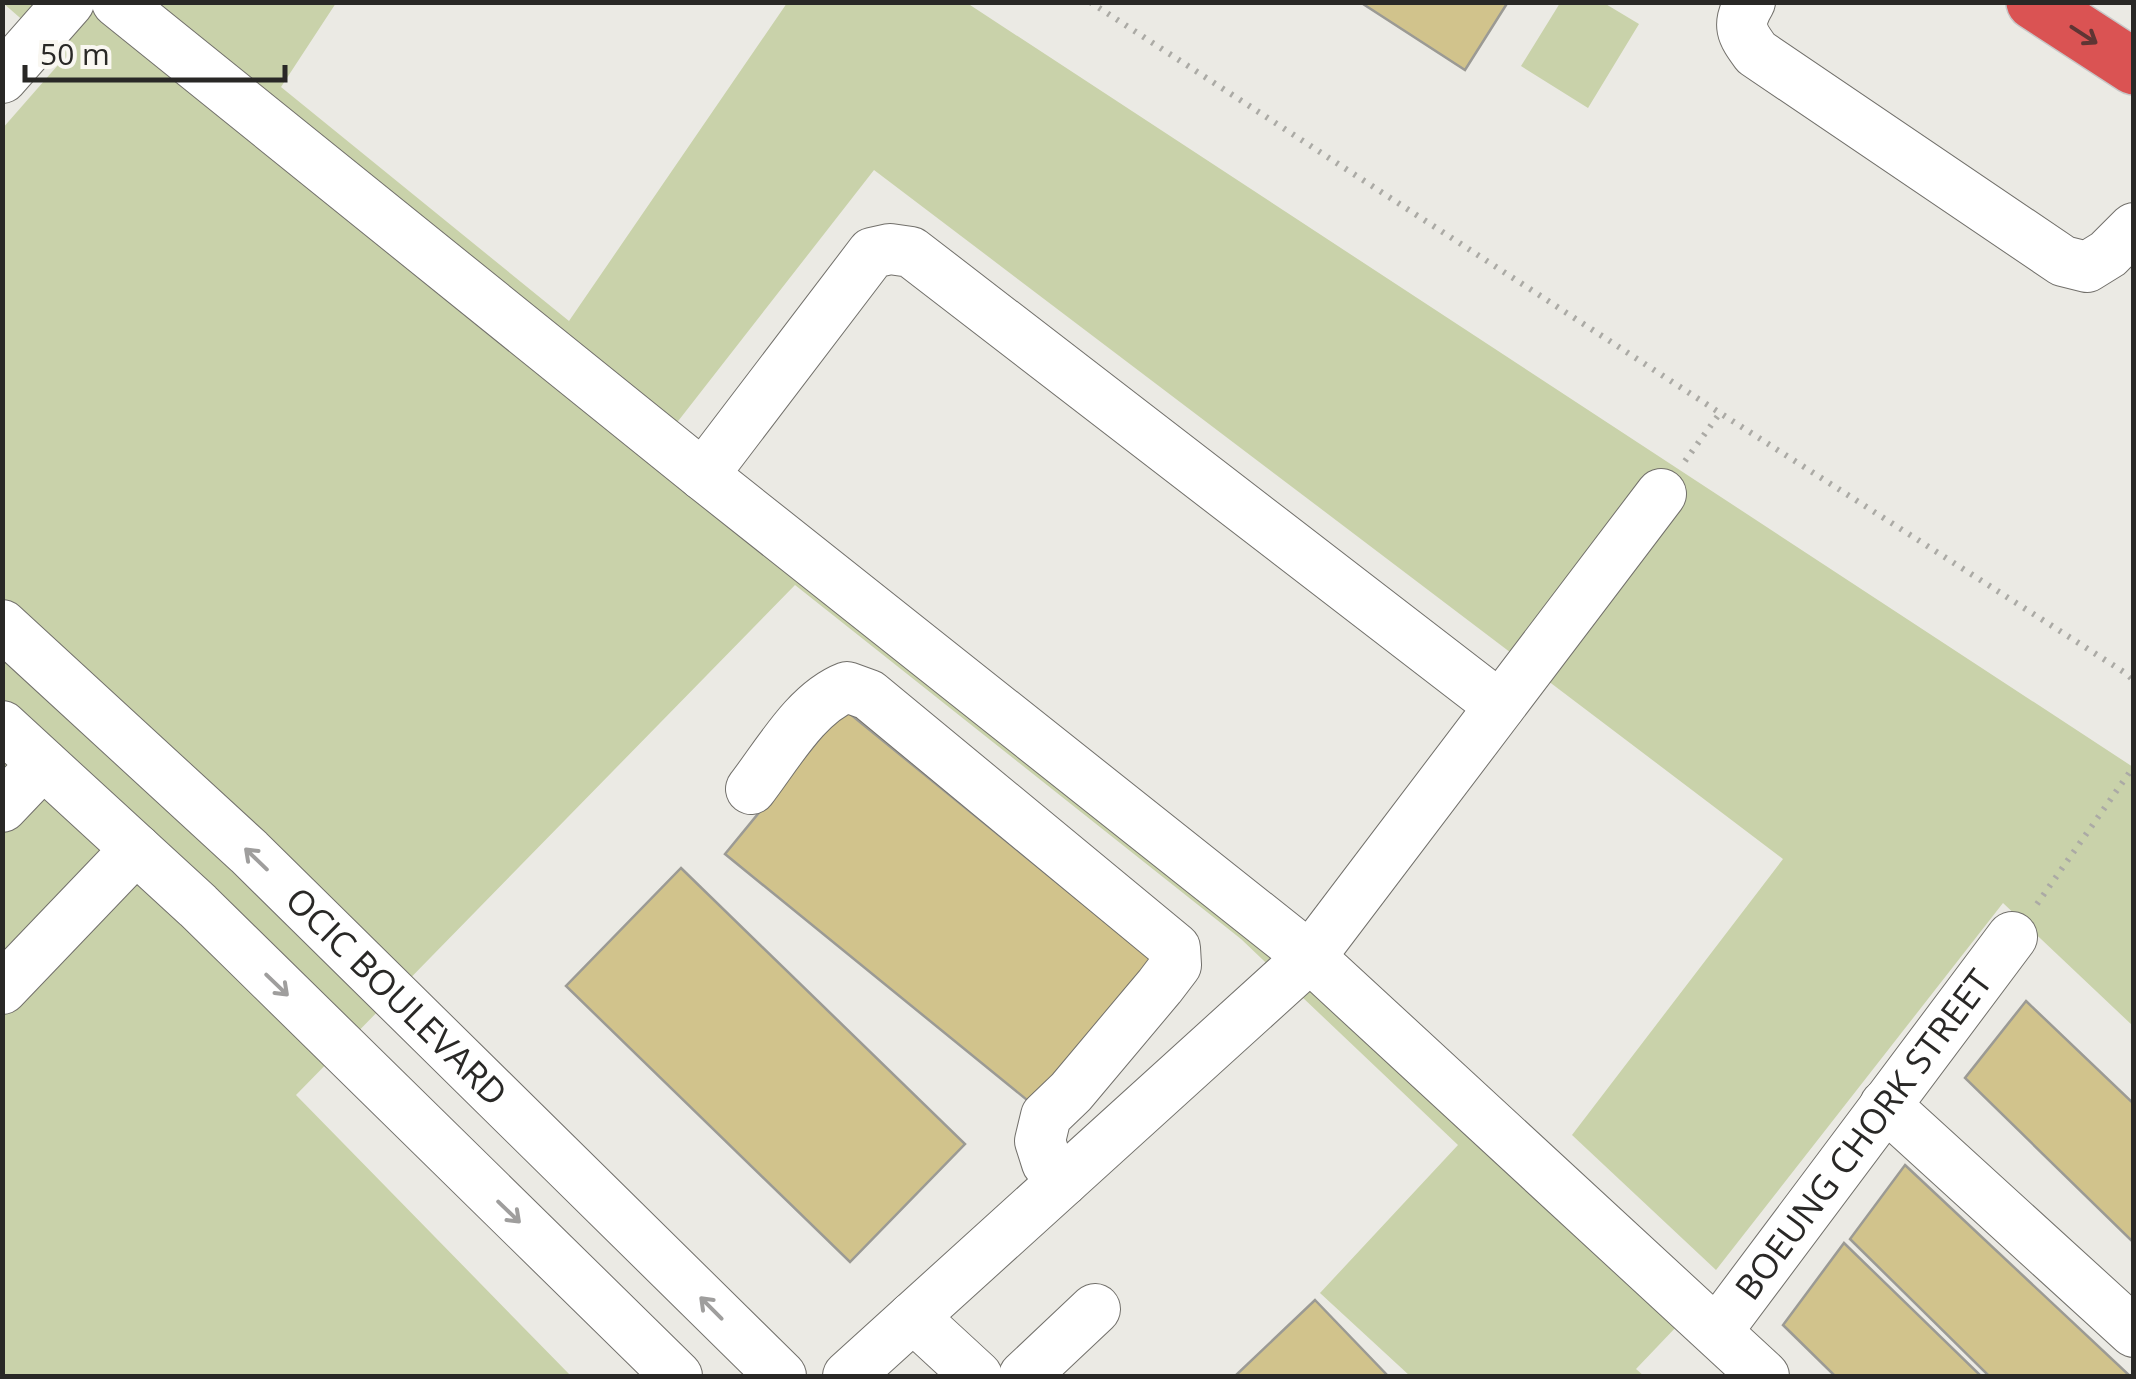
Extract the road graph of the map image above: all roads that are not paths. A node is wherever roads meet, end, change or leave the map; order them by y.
1 (69, 2) edge
2 (117, 2) edge
3 (1750, 2) edge
4 (2034, 2) edge
5 (2134, 67) edge
6 (2, 78) edge
7 (2134, 228) edge
8 (703, 475) junction
9 (1661, 494) road end
10 (2, 625) edge
11 (1500, 706) junction
12 (2, 726) edge
13 (43, 764) junction
14 (751, 789) dead end
15 (2, 807) edge
16 (136, 850) junction
17 (2012, 937) road end
18 (1310, 957) junction
19 (2, 989) edge
20 (1885, 1105) junction
21 (1064, 1181) junction
22 (1096, 1309) dead end
23 (913, 1317) junction
24 (1717, 1331) junction
25 (2134, 1332) edge
26 (952, 1368) edge
27 (676, 1376) edge
28 (781, 1376) edge
29 (848, 1376) edge
30 (1024, 1376) edge
31 (1764, 1376) edge

1 - 6 street
2 - 8 street
3 - 7 street
4 -> 5 highway
8 - 11 street
8 - 18 street
9 - 11 street
28 -> 10 street, OCIC BOULEVARD
11 - 18 street
12 - 13 street
13 - 15 street
13 - 16 street
14 - 21 street
16 - 19 street
16 -> 27 street
17 - 20 street, BOEUNG CHORK STREET
18 - 21 street
18 - 24 street
20 - 24 street, BOEUNG CHORK STREET
20 - 25 street
21 - 23 street
22 - 30 street
23 - 26 street
23 - 29 street
24 - 31 street

